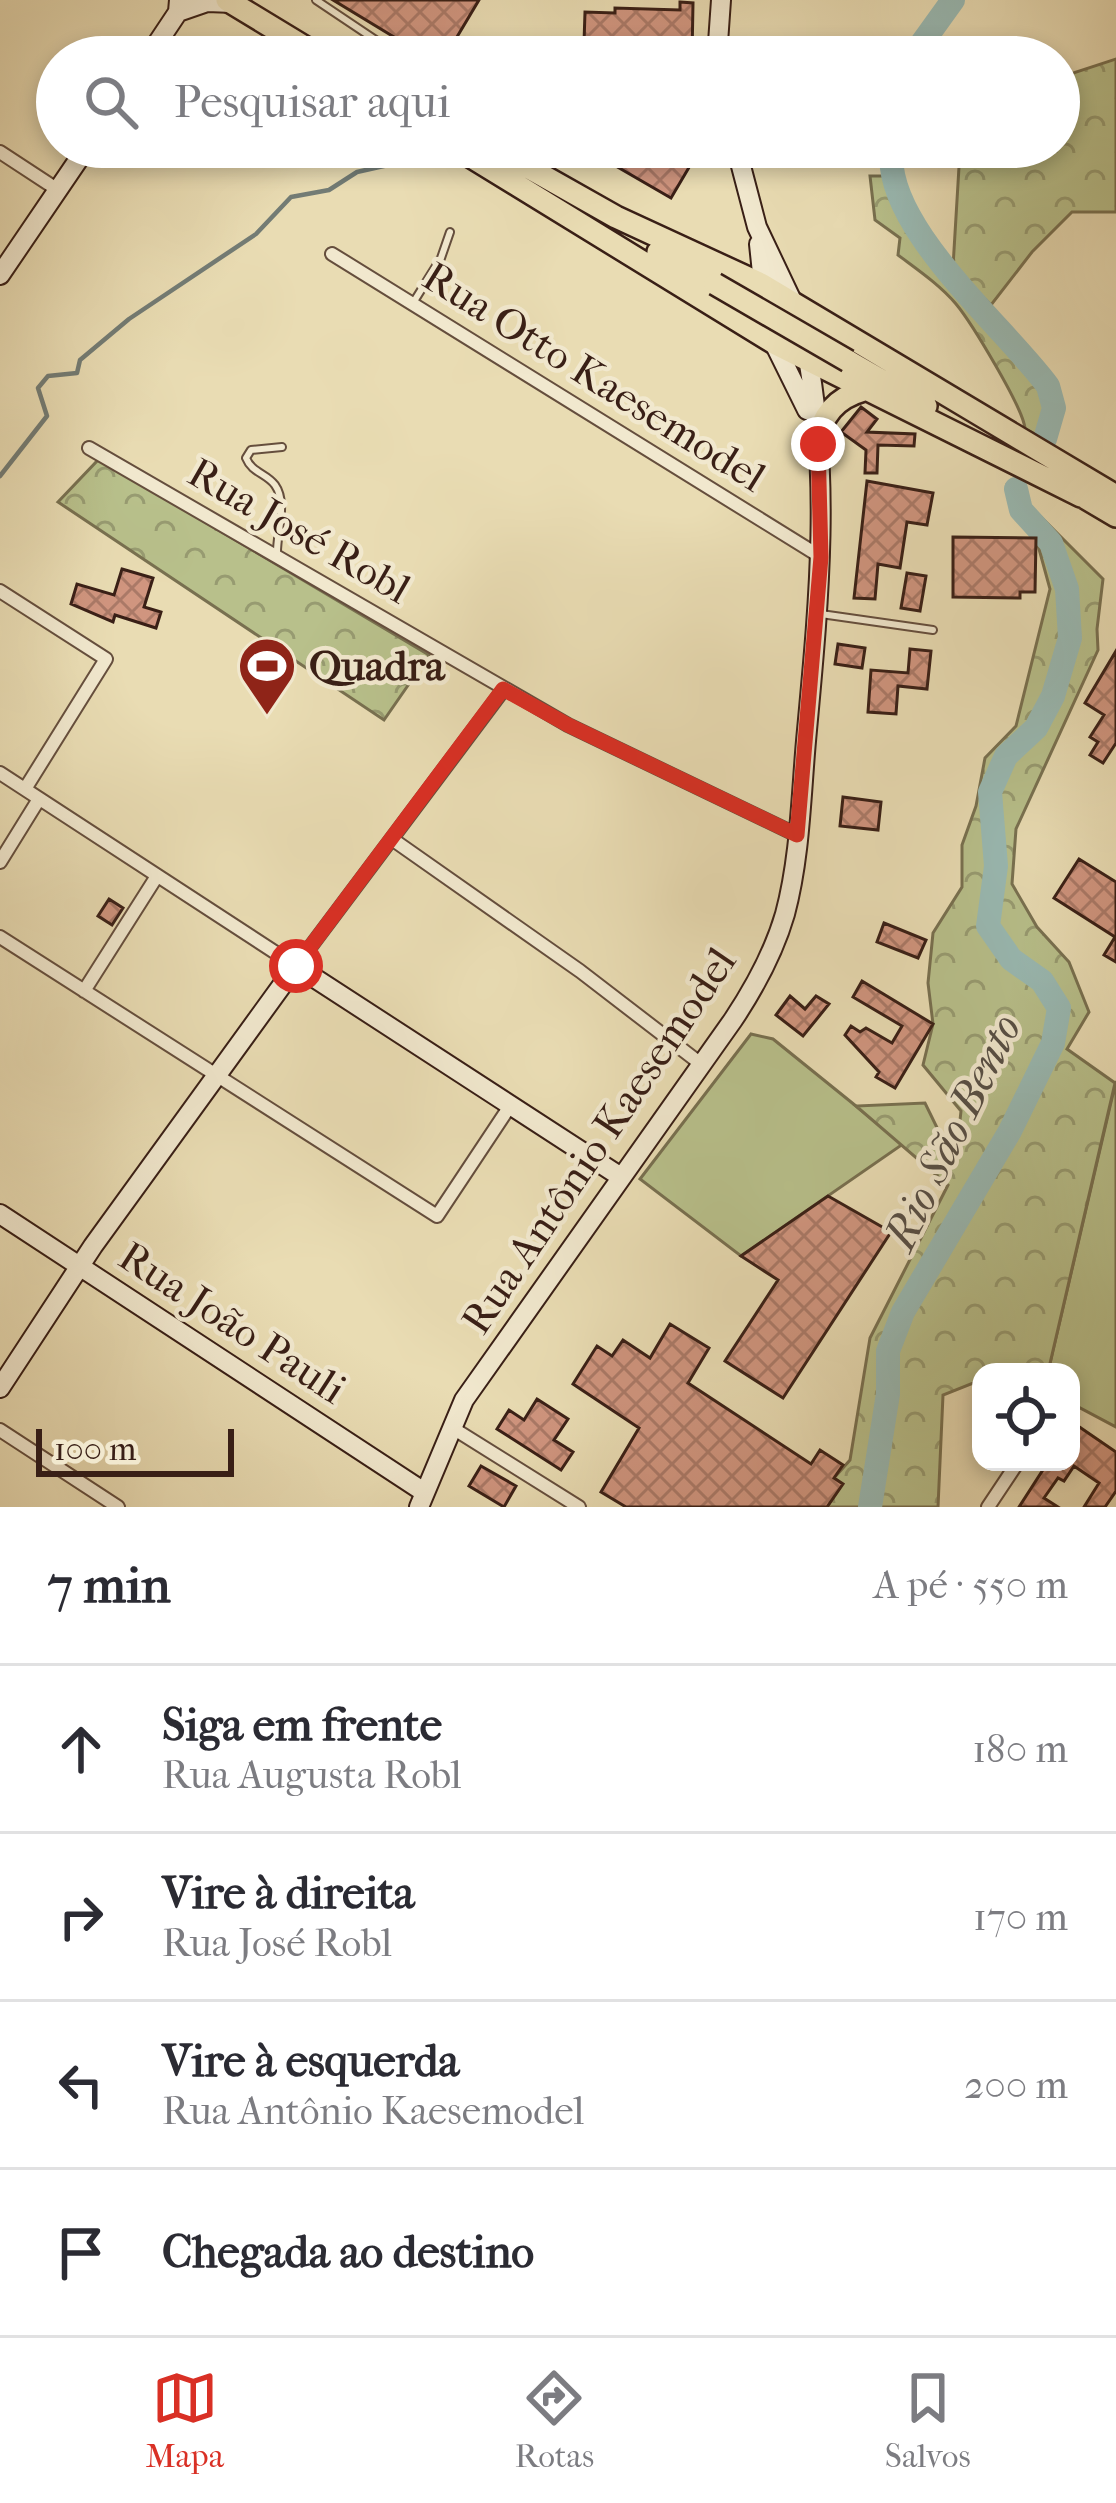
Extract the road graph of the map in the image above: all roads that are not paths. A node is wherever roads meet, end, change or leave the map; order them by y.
1 (316, 0) edge
2 (722, 0) edge
3 (231, 1) edge
4 (179, 6) edge
5 (161, 36) edge
6 (287, 36) edge
7 (370, 36) edge
8 (719, 36) edge
9 (0, 152) edge
10 (73, 168) edge
11 (489, 168) edge
12 (516, 168) edge
13 (529, 168) edge
14 (741, 168) edge
15 (58, 190) junction
16 (450, 232) dead end
17 (758, 232) junction
18 (332, 254) dead end
19 (0, 275) edge
20 (724, 279) junction
21 (761, 284) junction
22 (413, 303) junction
23 (792, 303) junction
24 (766, 316) junction
25 (805, 337) junction
26 (776, 344) junction
27 (809, 361) junction
28 (864, 390) junction
29 (818, 444) junction
30 (88, 448) dead end
31 (282, 448) dead end
32 (1082, 496) junction
33 (1116, 496) edge
34 (1116, 516) edge
35 (277, 555) junction
36 (821, 557) junction
37 (0, 591) edge
38 (818, 614) junction
39 (933, 630) dead end
40 (503, 689) junction
41 (0, 773) edge
42 (25, 789) junction
43 (39, 799) junction
44 (797, 835) junction
45 (392, 838) junction
46 (0, 862) edge
47 (158, 876) junction
48 (0, 938) edge
49 (296, 966) junction
50 (84, 991) junction
51 (701, 1064) junction
52 (217, 1075) junction
53 (510, 1106) junction
54 (621, 1178) junction
55 (0, 1214) edge
56 (80, 1266) junction
57 (0, 1388) edge
58 (451, 1426) junction
59 (0, 1430) edge
60 (1012, 1471) edge
61 (421, 1500) edge
62 (118, 1507) edge
63 (579, 1507) edge
64 (988, 1507) edge

1 - 7 lane
2 - 8 main road
3 - 4 main road
3 - 6 main road
4 - 5 main road
9 - 15 street
10 - 15 main road
11 - 26 main road
12 - 20 main road
13 - 20 main road
14 - 17 main road, Rua Antônio Kaesemodel
15 - 19 main road
16 - 22 lane
17 - 20 main road
17 - 21 main road, Rua Antônio Kaesemodel
17 - 23 main road, Rua Antônio Kaesemodel
18 - 22 street, Rua Otto Kaesemodel
20 - 21 main road
20 - 32 main road, bridge
21 - 23 main road
21 - 24 main road, Rua Antônio Kaesemodel
22 - 36 street, Rua Otto Kaesemodel
23 - 24 main road
23 - 25 main road, Rua Antônio Kaesemodel
23 - 33 main road
24 - 26 main road, Rua Antônio Kaesemodel
25 - 26 main road
25 - 27 main road, Rua Antônio Kaesemodel
26 - 27 main road
26 - 29 main road, Rua Antônio Kaesemodel
27 - 28 main road
27 - 29 main road, Rua Antônio Kaesemodel
28 - 29 main road
28 - 32 main road
29 - 36 main road, Rua Antônio Kaesemodel
30 - 35 street, Rua José Robl
31 - 35 lane
32 - 34 main road
35 - 40 street, Rua José Robl
36 - 38 main road, Rua Antônio Kaesemodel
37 - 42 street
38 - 39 lane
38 - 44 main road, Rua Antônio Kaesemodel
40 - 44 street, Rua José Robl
40 - 45 street
41 - 42 street
42 - 43 street
43 - 46 street
43 - 47 street
44 - 51 main road, Rua Antônio Kaesemodel
45 - 49 street
45 - 51 street
47 - 49 street
47 - 50 street
48 - 50 street
49 - 52 main road
49 - 53 main road
50 - 52 street
51 - 54 main road, Rua Antônio Kaesemodel
52 - 53 street
52 - 56 main road
53 - 54 main road
54 - 58 main road, Rua Antônio Kaesemodel
55 - 56 main road, Rua João Pauli
56 - 57 main road
56 - 61 main road, Rua João Pauli
58 - 61 main road, Rua Antônio Kaesemodel
58 - 63 street
59 - 62 street
60 - 64 street

